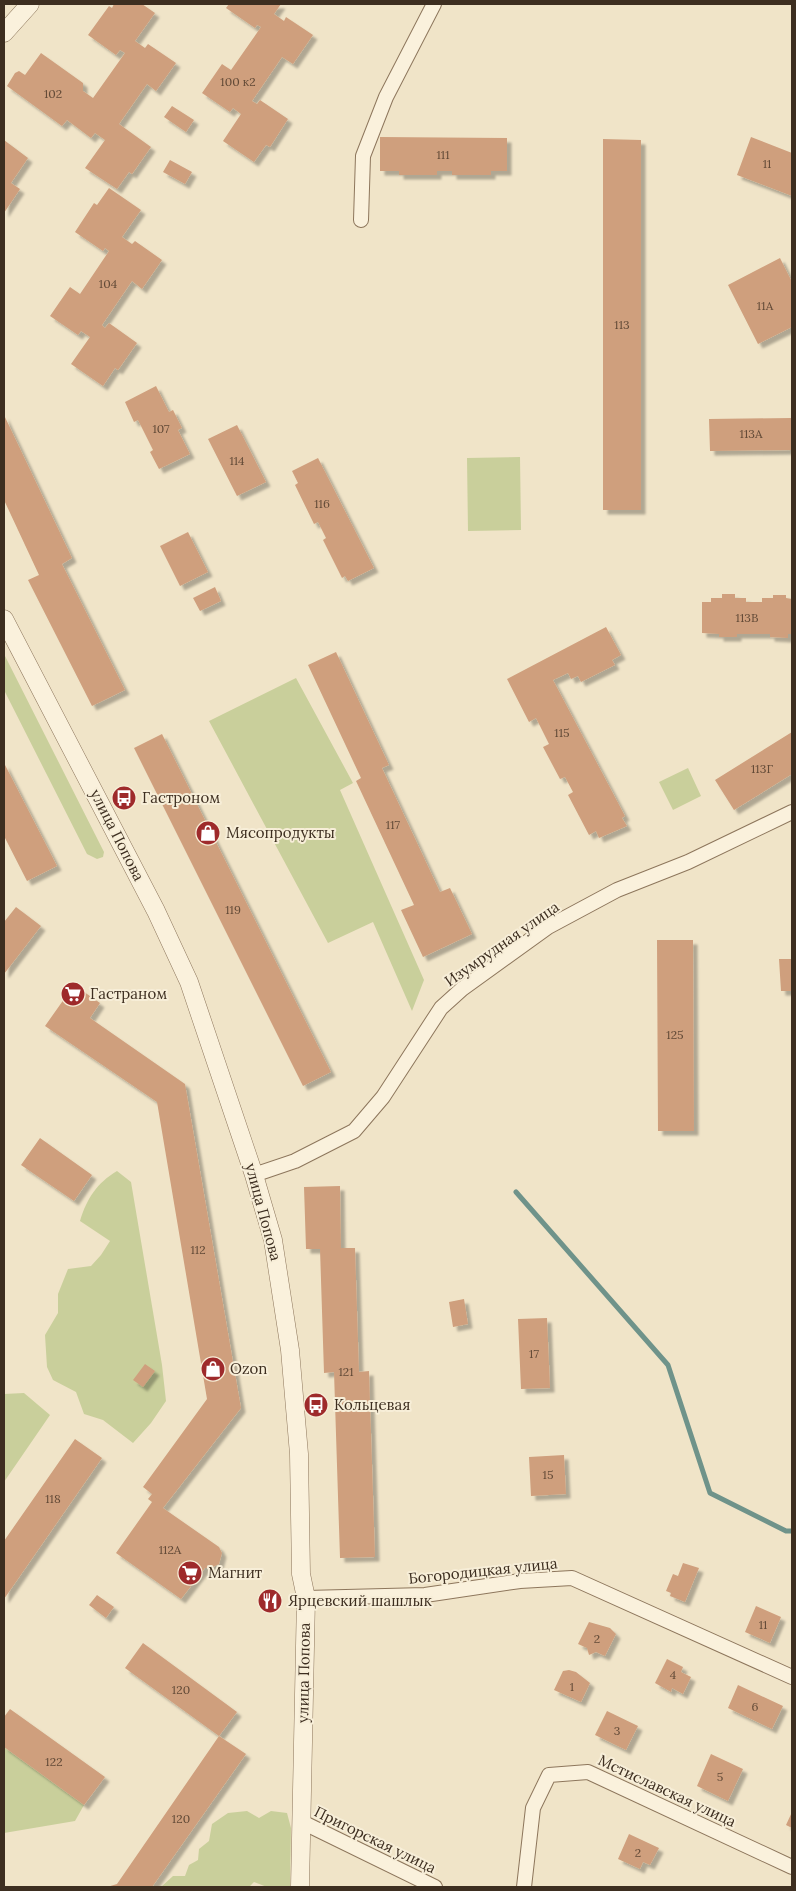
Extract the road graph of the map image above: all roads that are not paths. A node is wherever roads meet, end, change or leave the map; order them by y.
1 (30, 4) edge
2 (434, 4) edge
3 (4, 34) edge
4 (360, 220) dead end
5 (4, 619) edge
6 (792, 812) edge
7 (254, 1175) junction
8 (306, 1598) junction
9 (792, 1677) edge
10 (302, 1822) junction
11 (792, 1867) edge
12 (300, 1887) edge
13 (435, 1887) edge
14 (524, 1887) edge

1 - 3 street
2 - 4 street
5 - 7 street, улица Попова
6 - 7 street, Изумрудная улица
7 - 8 street, улица Попова
8 - 9 street, Богородицкая улица
8 - 10 street, улица Попова
10 - 12 street, улица Попова
10 - 13 street, Пригорская улица
11 - 14 street, Мстиславская улица

